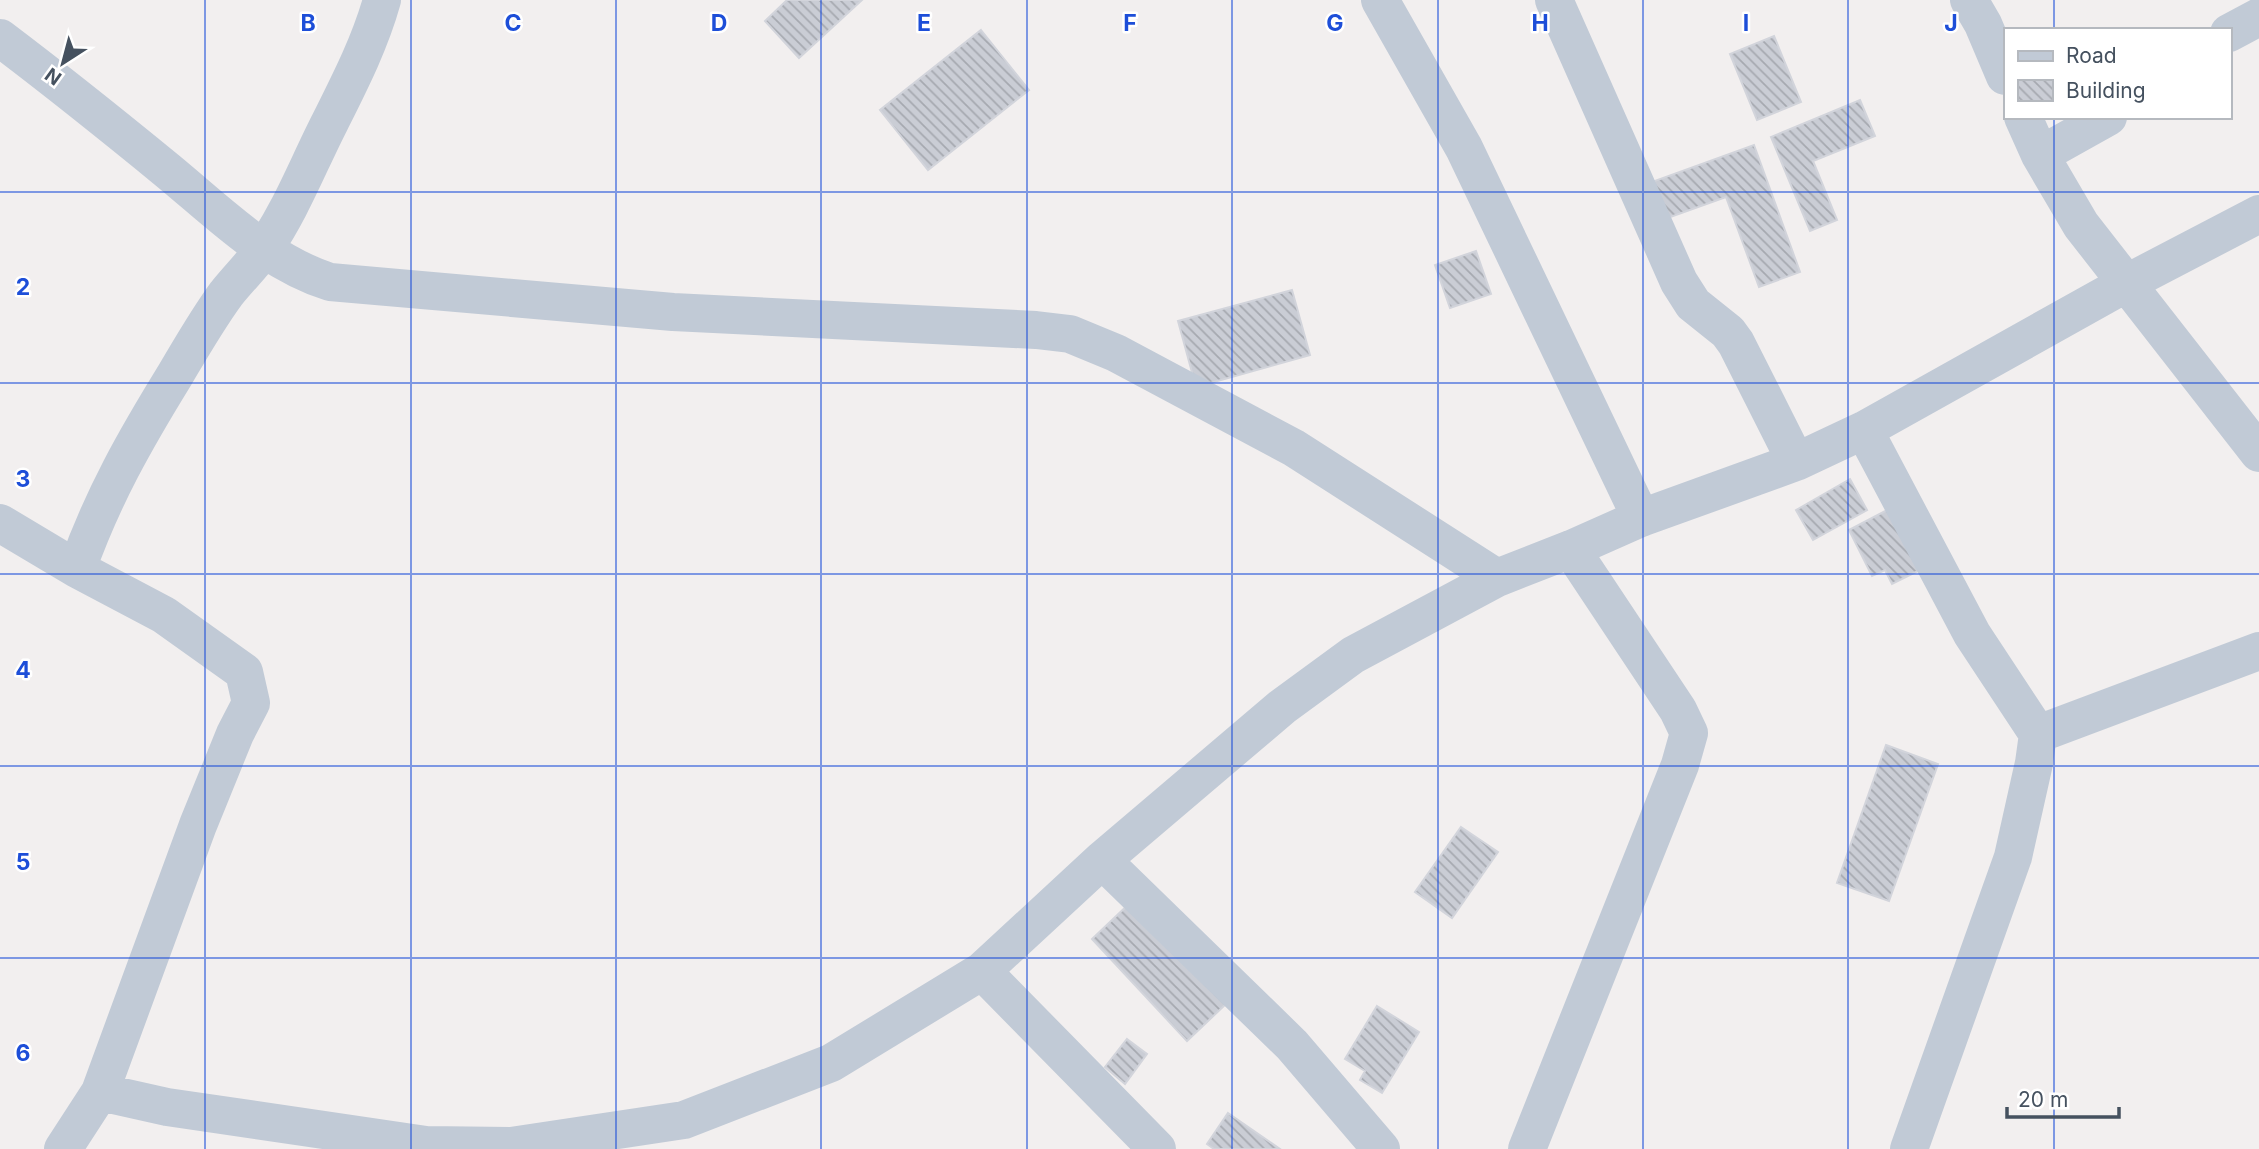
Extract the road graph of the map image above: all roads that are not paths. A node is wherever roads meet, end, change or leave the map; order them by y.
1 (382, 0) edge
2 (1380, 0) edge
3 (1554, 0) edge
4 (1969, 0) edge
5 (2259, 17) edge
6 (2231, 32) edge
7 (0, 38) edge
8 (2004, 74) edge
9 (2024, 119) edge
10 (2104, 119) edge
11 (2040, 155) junction
12 (2259, 214) edge
13 (263, 250) junction
14 (2127, 283) junction
15 (1864, 430) junction
16 (2259, 453) edge
17 (1796, 462) junction
18 (1641, 518) junction
19 (3, 527) edge
20 (1571, 549) junction
21 (77, 569) junction
22 (1497, 578) junction
23 (2259, 651) edge
24 (2038, 734) junction
25 (1102, 860) junction
26 (982, 971) junction
27 (100, 1093) junction
28 (511, 1147) edge
29 (63, 1149) edge
30 (1157, 1149) edge
31 (1381, 1149) edge
32 (1527, 1149) edge
33 (1909, 1149) edge

1 - 13 street
2 - 18 street
3 - 17 street
4 - 8 street
5 - 6 street
7 - 13 street
9 - 11 street
10 - 11 street
11 - 14 street
12 - 14 street
13 - 21 street
13 - 22 street
14 - 15 street
14 - 16 street
15 - 17 street
15 - 24 street
17 - 18 street
18 - 20 street
19 - 21 street
20 - 22 street
20 - 32 street
21 - 27 street
22 - 25 street
23 - 24 street
24 - 33 street
25 - 26 street
25 - 31 street
26 - 28 street
26 - 30 street
27 - 28 street
27 - 29 street

